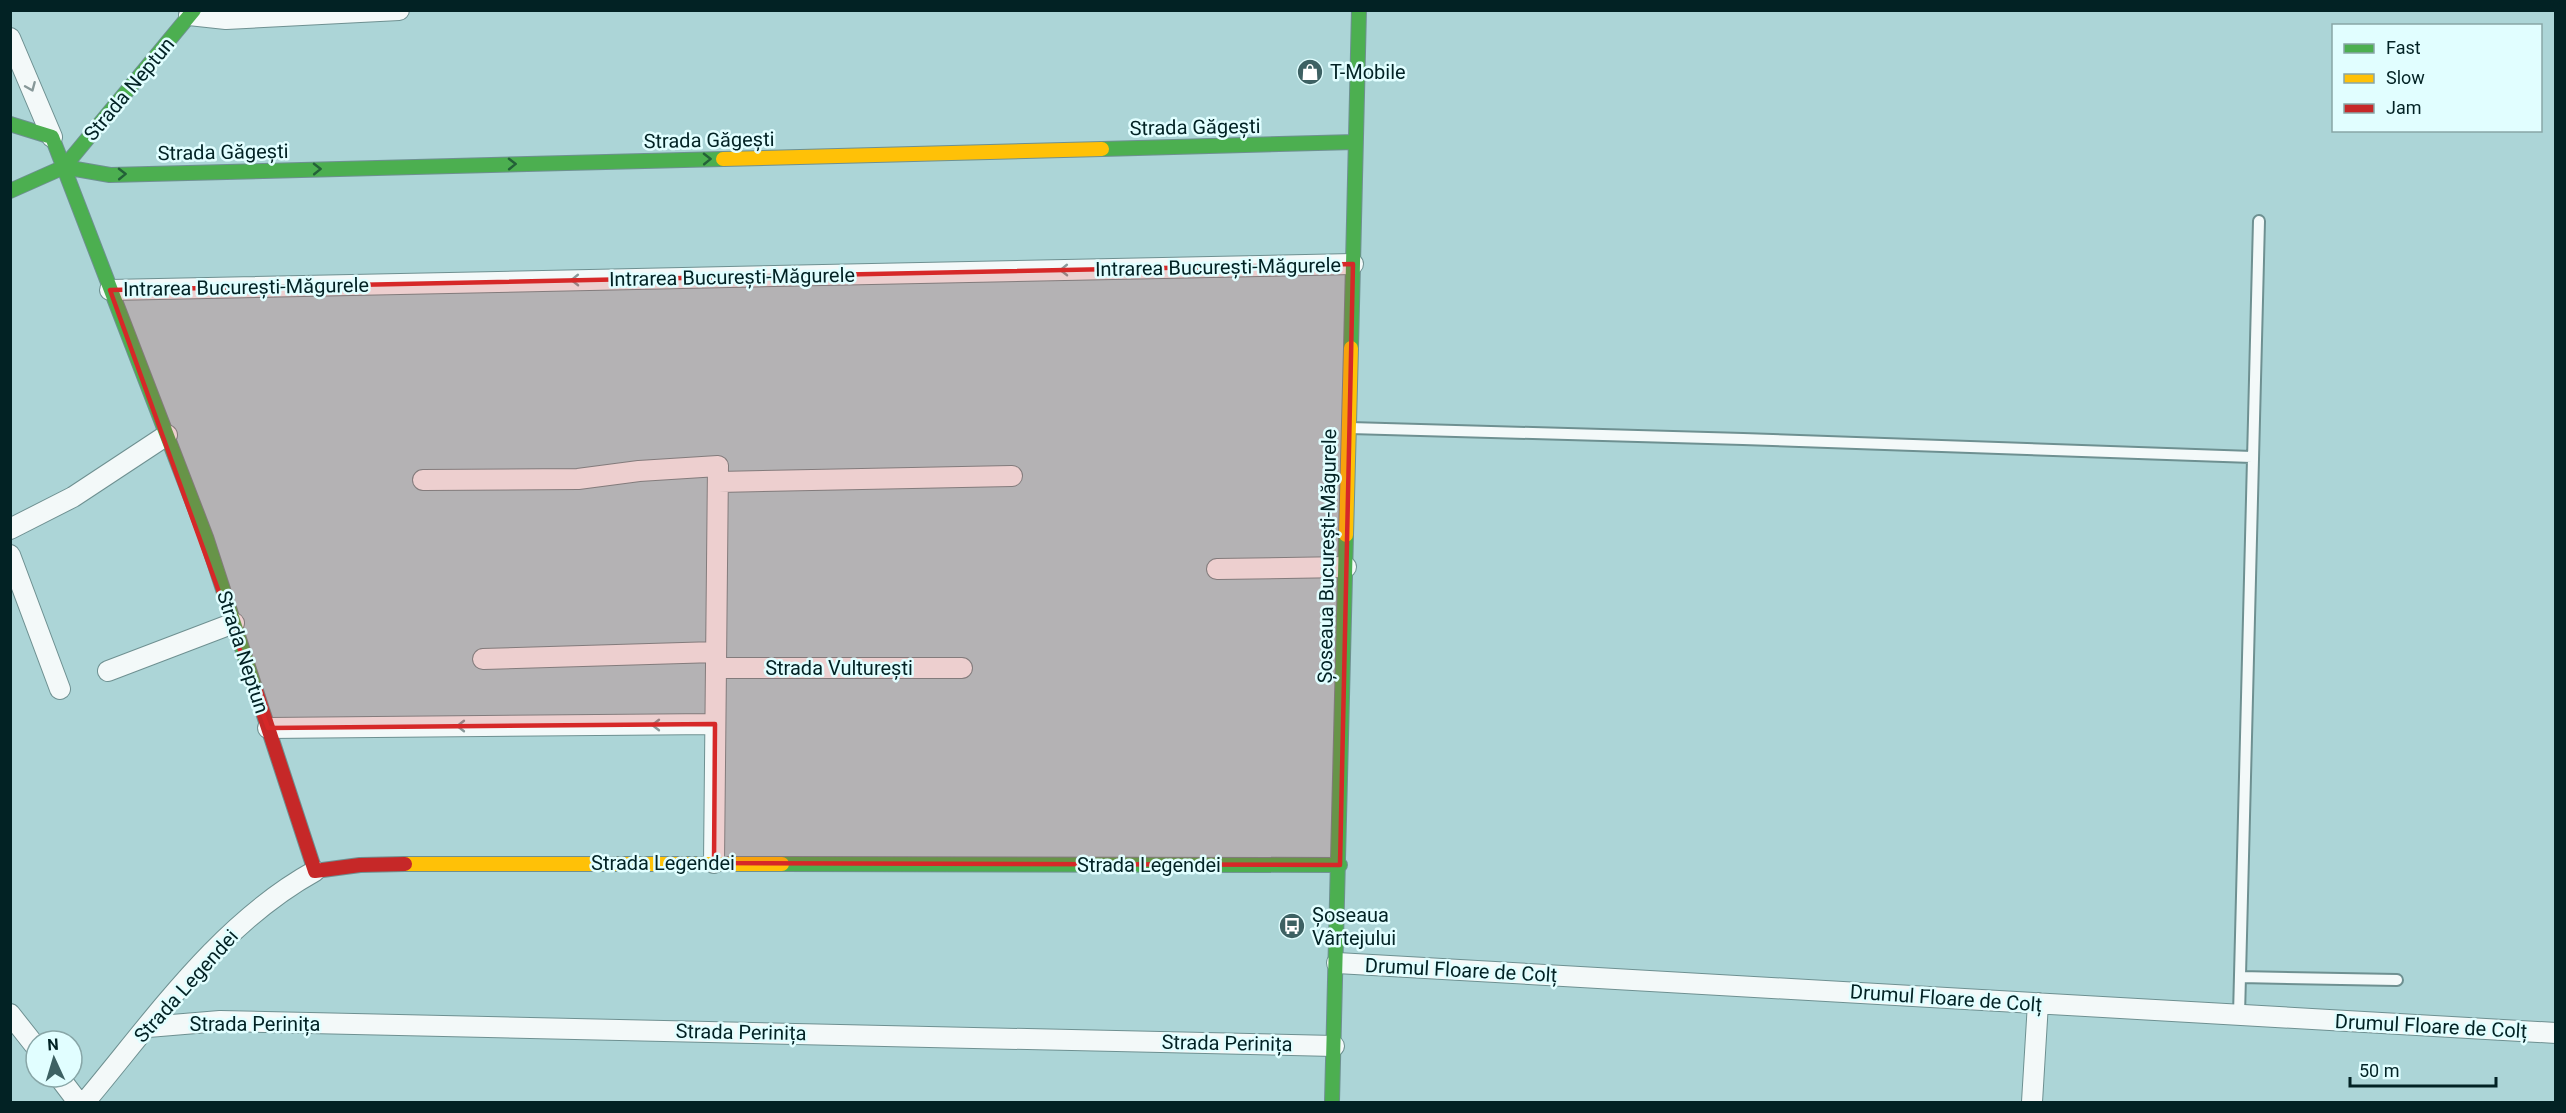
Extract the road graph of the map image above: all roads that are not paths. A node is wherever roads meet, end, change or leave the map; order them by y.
1 (399, 10) edge
2 (1359, 10) edge
3 (191, 13) edge
4 (10, 38) edge
5 (10, 124) edge
6 (52, 137) junction
7 (1355, 142) junction
8 (64, 168) junction
9 (10, 191) edge
10 (2259, 221) dead end
11 (1353, 264) junction
12 (110, 290) junction
13 (1349, 428) junction
14 (167, 435) junction
15 (2252, 457) junction
16 (718, 474) junction
17 (1012, 476) dead end
18 (423, 480) dead end
19 (10, 529) edge
20 (10, 555) edge
21 (1346, 567) junction
22 (1216, 569) dead end
23 (234, 623) junction
24 (483, 659) dead end
25 (716, 660) junction
26 (962, 668) dead end
27 (108, 671) dead end
28 (60, 689) dead end
29 (715, 724) junction
30 (268, 728) junction
31 (714, 863) junction
32 (1340, 865) junction
33 (315, 871) junction
34 (1337, 963) junction
35 (2240, 977) junction
36 (2397, 980) dead end
37 (2038, 1003) junction
38 (10, 1014) edge
39 (2239, 1015) junction
40 (147, 1027) junction
41 (24, 1032) edge
42 (2556, 1033) edge
43 (1334, 1046) junction
44 (68, 1089) edge
45 (78, 1102) edge
46 (85, 1102) edge
47 (1332, 1102) edge
48 (2032, 1102) edge

1 - 3 street
2 - 7 street, Șoseaua București-Măgurele
3 - 8 street, Strada Neptun
4 -> 6 street
5 - 6 street
6 - 8 street
8 -> 7 street, Strada Găgești
7 - 11 street, Șoseaua București-Măgurele
8 - 9 street, Strada Neptun
8 - 12 street, Strada Neptun
10 - 15 lane
11 -> 12 street, Intrarea București-Măgurele
11 - 13 street, Șoseaua București-Măgurele
12 - 14 street, Strada Neptun
13 - 15 lane
13 - 21 street, Șoseaua București-Măgurele
14 - 19 street
14 - 23 street, Strada Neptun
15 - 35 lane
16 - 17 street
16 - 18 street
16 - 25 street
20 - 28 street
21 - 22 street
21 - 32 street, Șoseaua București-Măgurele
23 - 27 street
23 - 30 street, Strada Neptun
24 - 25 street, Strada Vulturești
25 - 26 street, Strada Vulturești
25 - 29 street
29 -> 30 street
29 - 31 street
30 - 33 street, Strada Neptun
31 - 32 street, Strada Legendei
31 - 33 street, Strada Legendei
32 - 34 street, Șoseaua București-Măgurele
33 - 40 street, Strada Legendei
34 - 37 street, Drumul Floare de Colț
34 - 43 street, Șoseaua București-Măgurele
35 - 36 lane
35 - 39 lane
37 - 39 street, Drumul Floare de Colț
37 - 48 street
38 - 41 street
39 - 42 street, Drumul Floare de Colț
40 - 43 street, Strada Perinița
40 - 46 street, Strada Legendei
43 - 47 street, Șoseaua București-Măgurele
44 - 45 street

